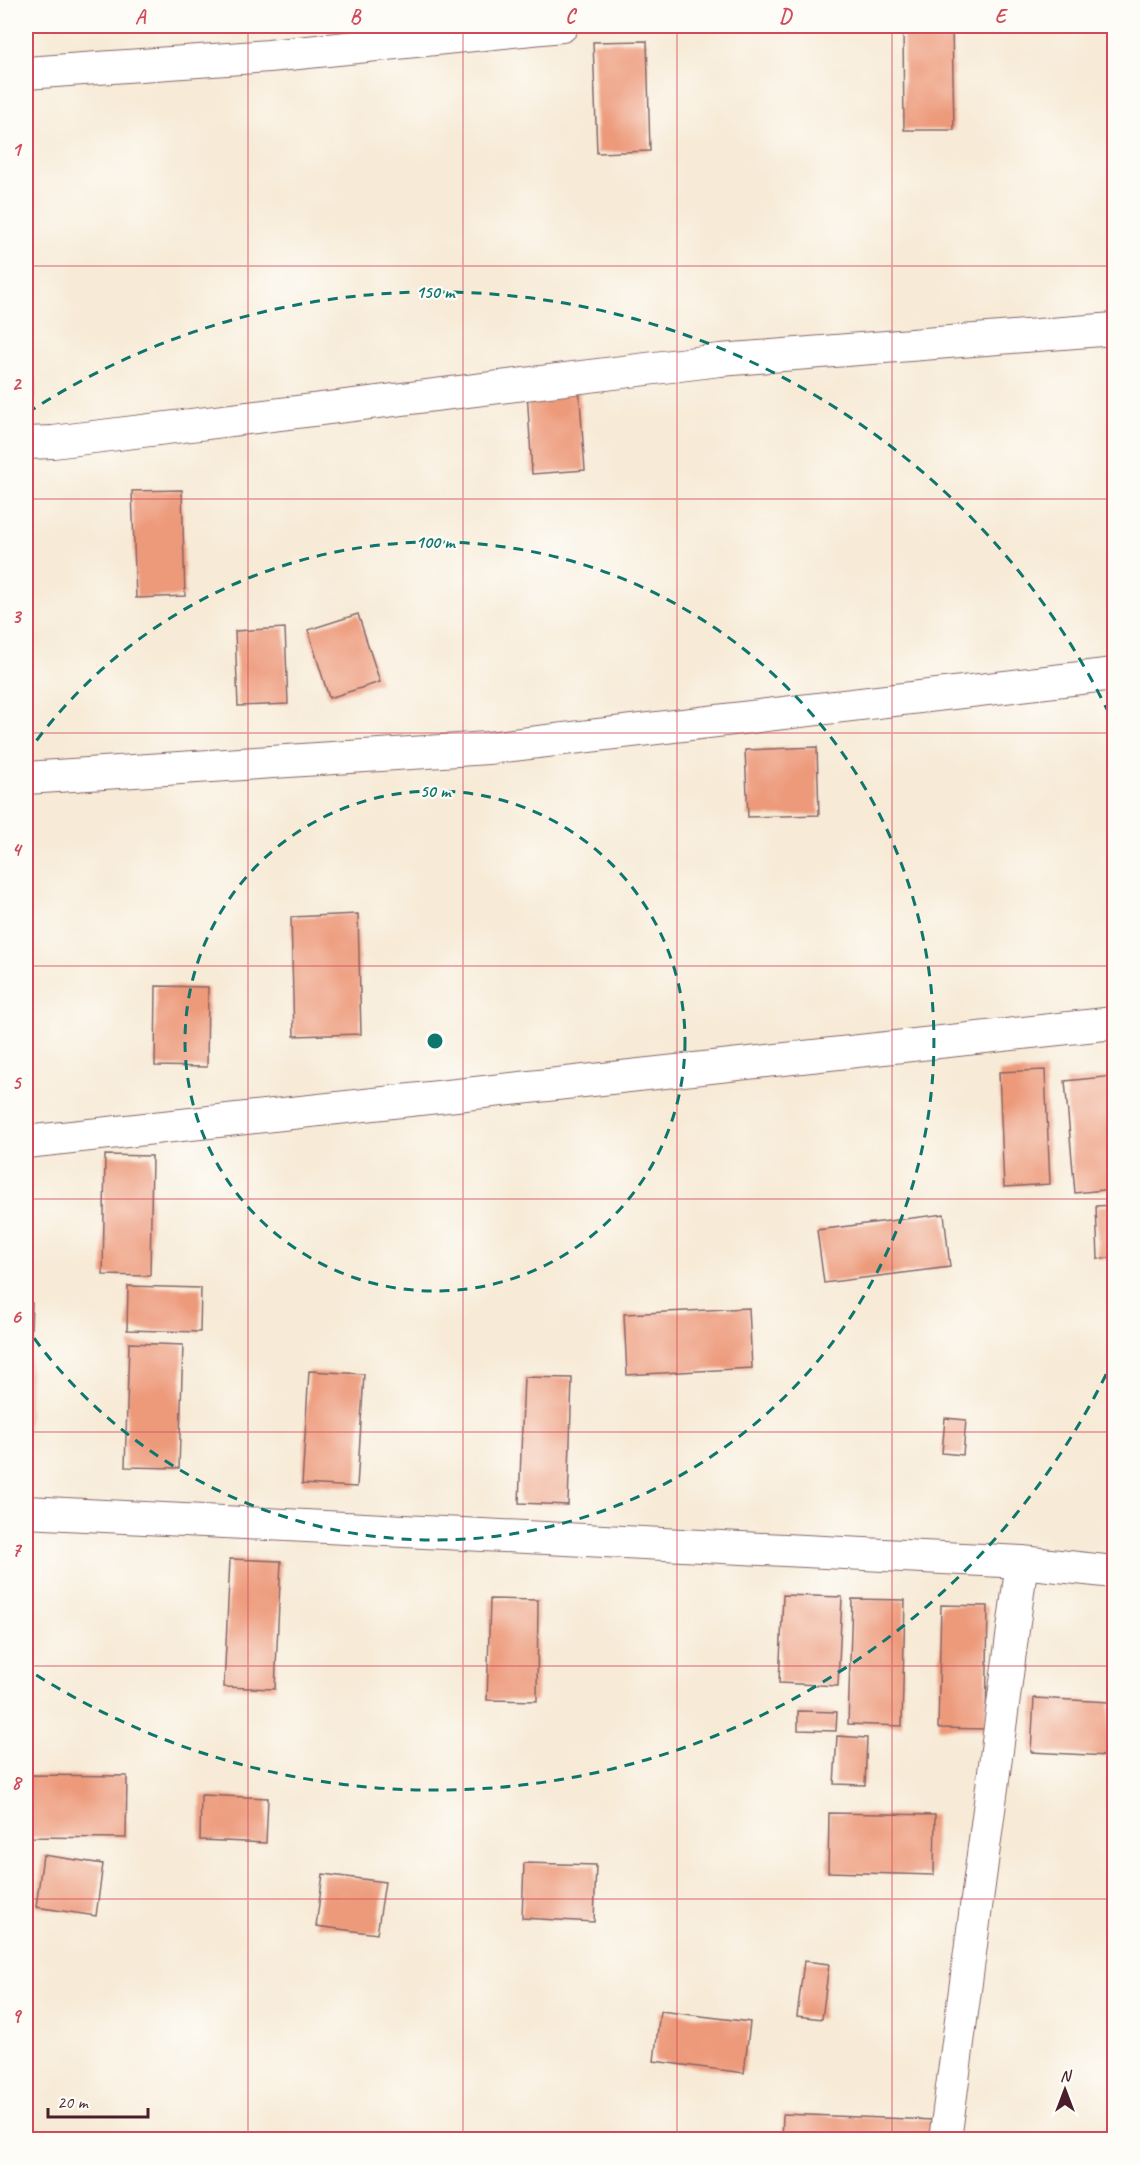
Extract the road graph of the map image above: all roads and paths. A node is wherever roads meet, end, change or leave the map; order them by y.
1 (562, 26) edge
2 (26, 73) edge
3 (1114, 329) edge
4 (26, 443) edge
5 (1114, 674) edge
6 (26, 778) edge
7 (1114, 1023) edge
8 (26, 1142) edge
9 (26, 1512) edge
10 (1022, 1562) junction
11 (1114, 1572) edge
12 (945, 2139) edge

1 - 2 street
3 - 4 street
5 - 6 street
7 - 8 street
9 - 10 street
10 - 11 street
10 - 12 street

